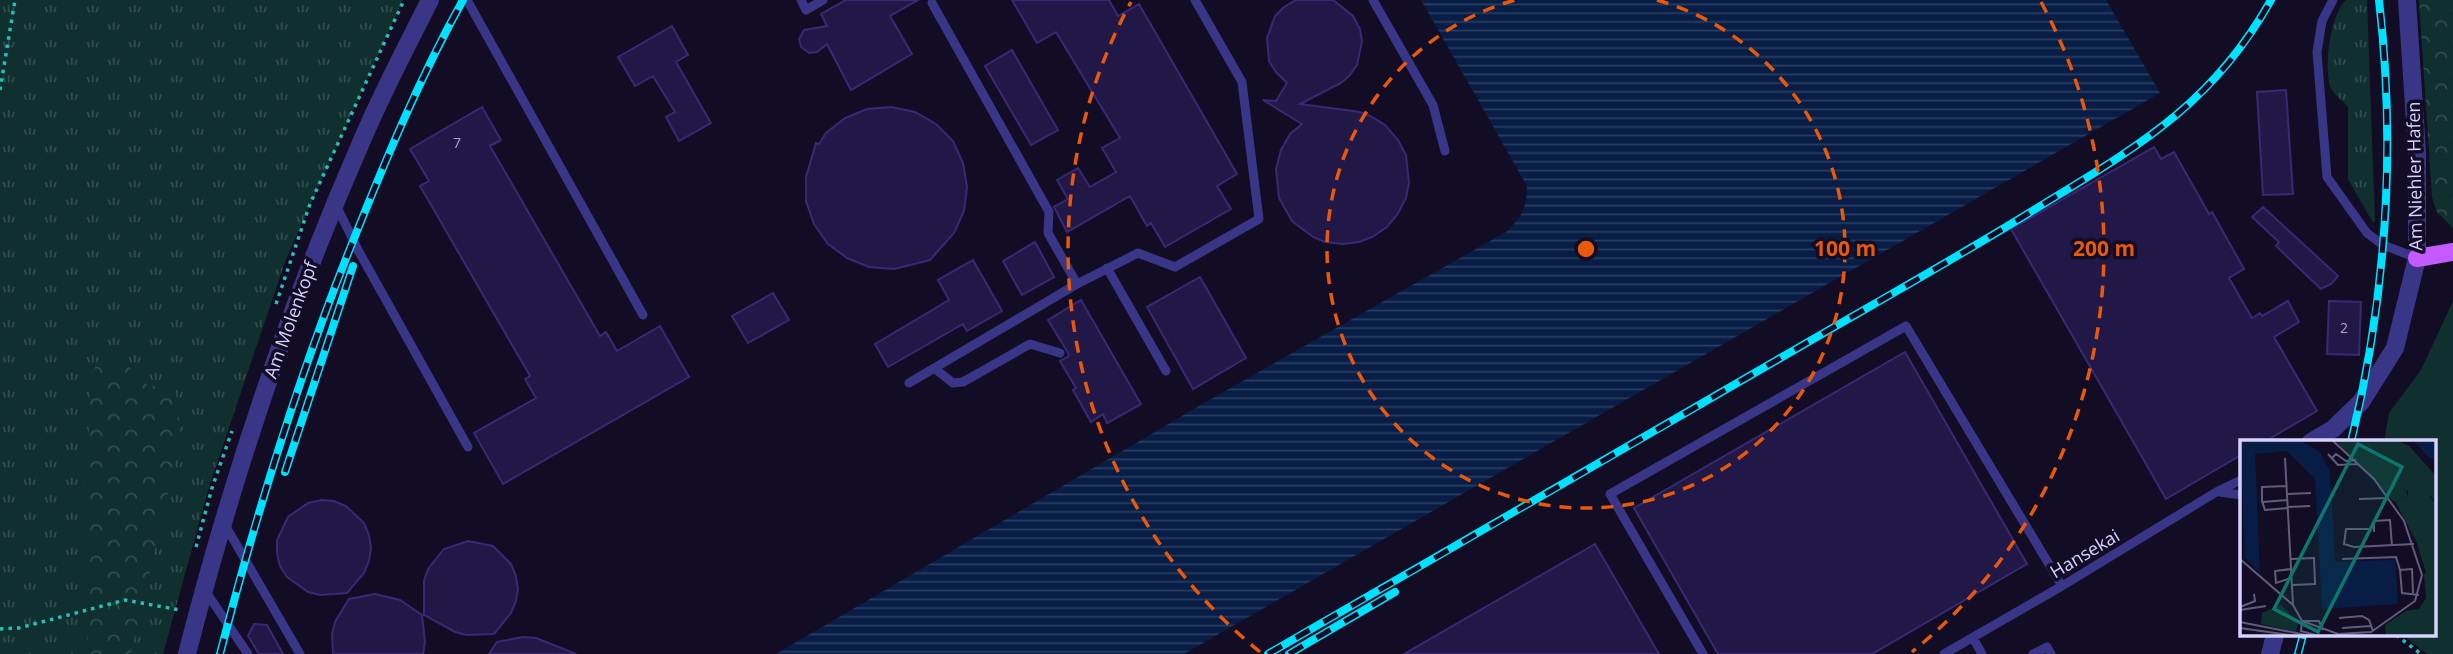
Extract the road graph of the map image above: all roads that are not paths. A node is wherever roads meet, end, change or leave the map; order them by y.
1 (430, 0) edge
2 (467, 0) edge
3 (801, 0) edge
4 (823, 0) edge
5 (1195, 0) edge
6 (1373, 0) edge
7 (2333, 0) edge
8 (2407, 0) edge
9 (932, 3) dead end
10 (1445, 151) dead end
11 (336, 205) junction
12 (2453, 252) edge
13 (2417, 258) junction
14 (1107, 268) junction
15 (1077, 284) junction
16 (643, 315) dead end
17 (1060, 353) dead end
18 (934, 368) junction
19 (1166, 371) dead end
20 (909, 383) dead end
21 (2314, 440) edge
22 (468, 447) dead end
23 (2240, 480) edge
24 (2218, 491) junction
25 (2240, 495) edge
26 (224, 523) junction
27 (2062, 586) junction
28 (204, 588) junction
29 (2275, 636) edge
30 (1973, 638) junction
31 (187, 654) edge
32 (248, 654) edge
33 (300, 654) edge
34 (1703, 654) edge
35 (1944, 654) edge
36 (1982, 654) edge
37 (2034, 654) edge
38 (2051, 654) edge
39 (2270, 654) edge

1 - 11 street, Am Molenkopf
2 - 16 lane
3 - 4 lane
5 - 14 lane
6 - 10 lane
7 - 13 lane
8 - 13 street, Am Niehler Hafen
9 - 15 lane
11 - 22 lane
11 - 26 street, Am Molenkopf
12 - 13 main road
13 - 21 street, Am Niehler Hafen
14 - 15 lane
14 - 19 lane
15 - 18 lane
17 - 18 lane
18 - 20 lane
23 - 24 lane, Hansekai
24 - 25 lane
24 - 27 lane, Hansekai
26 - 28 street, Am Molenkopf
26 - 33 lane
27 - 30 lane, Hansekai
27 - 34 lane
28 - 31 street, Am Molenkopf
28 - 32 lane
29 - 39 street
30 - 35 lane, Hansekai
30 - 36 lane
37 - 38 lane

